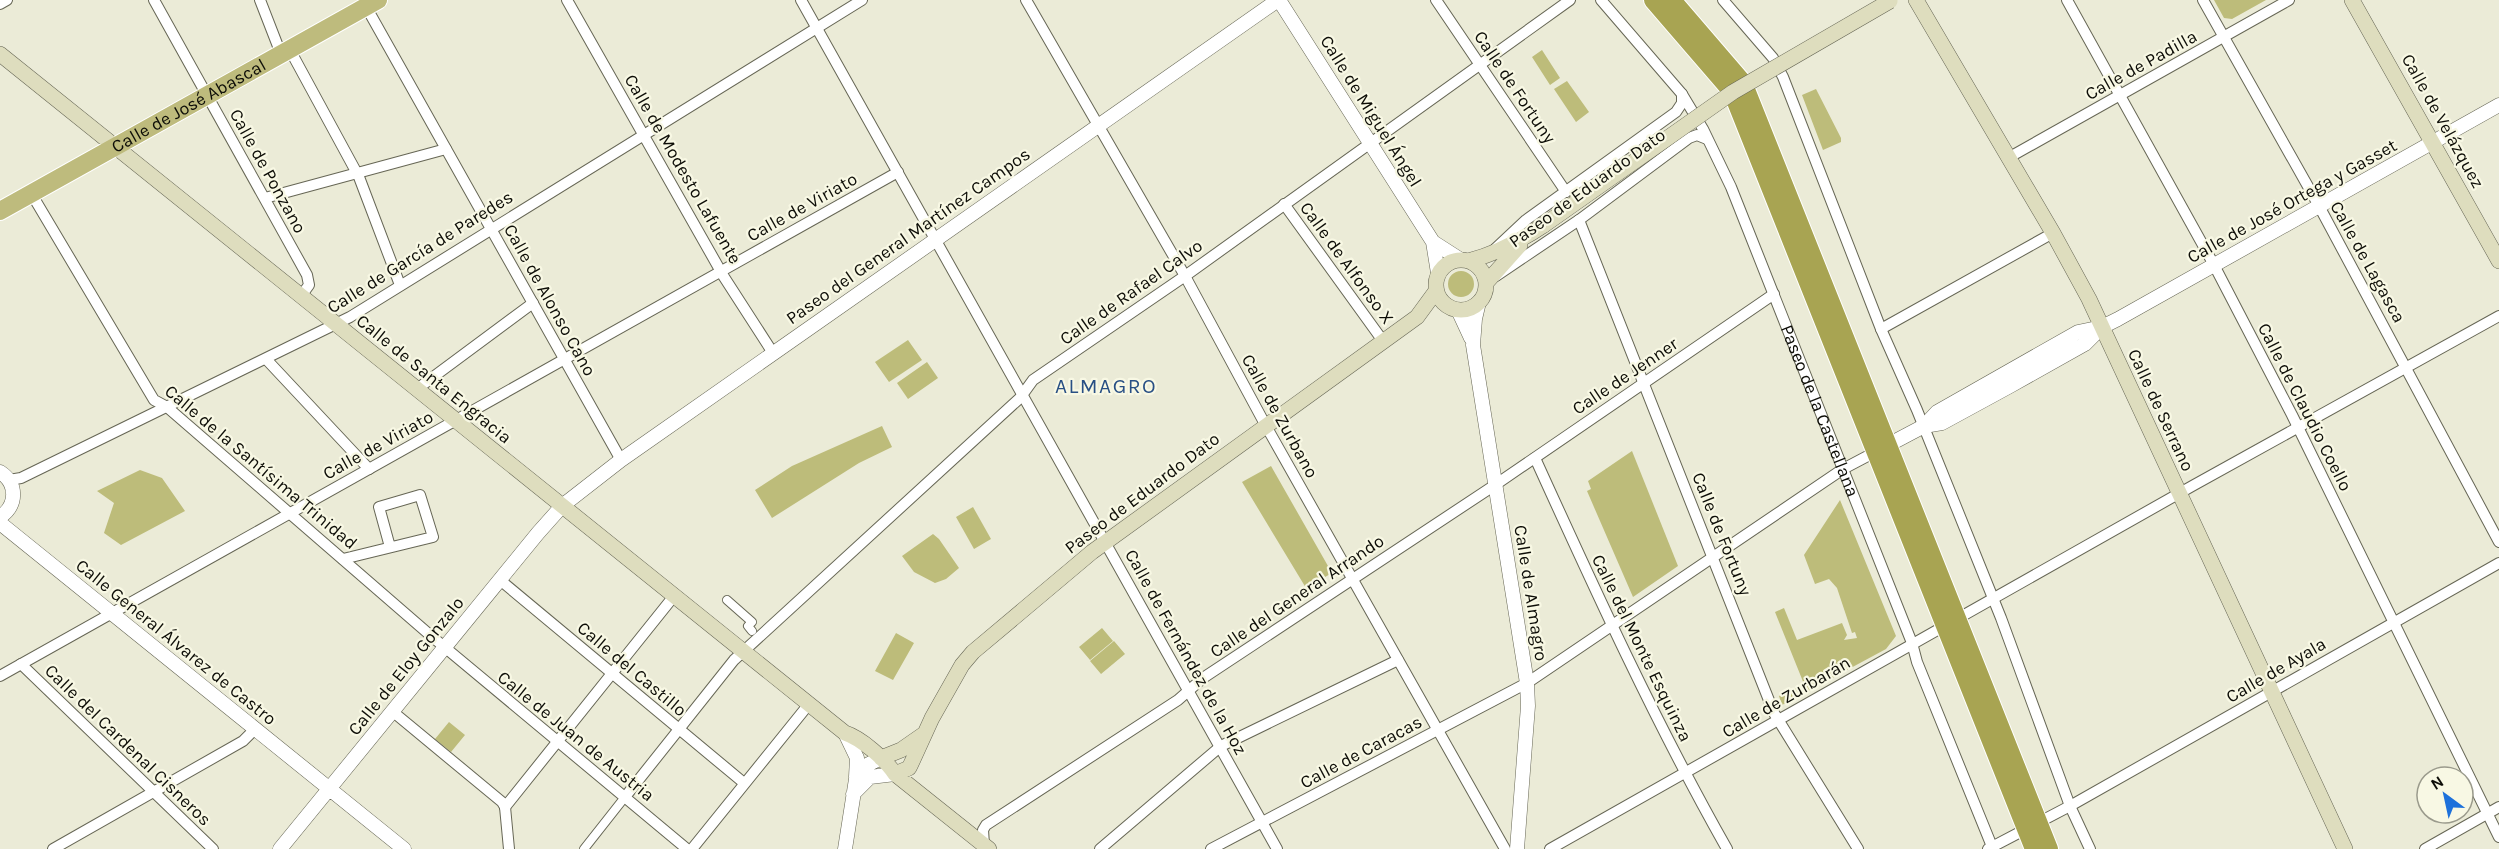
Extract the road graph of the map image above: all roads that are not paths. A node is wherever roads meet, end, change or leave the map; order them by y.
1 (7, 0) edge
2 (154, 0) edge
3 (260, 0) edge
4 (567, 0) edge
5 (801, 0) edge
6 (862, 0) edge
7 (1026, 0) edge
8 (1279, 0) edge
9 (1436, 0) edge
10 (1570, 0) edge
11 (1601, 0) edge
12 (1653, 0) edge
13 (1672, 0) edge
14 (1723, 0) edge
15 (1890, 0) edge
16 (1916, 0) edge
17 (2067, 0) edge
18 (2203, 0) edge
19 (2289, 0) edge
20 (2352, 0) edge
21 (369, 2) edge
22 (0, 4) edge
23 (817, 28) junction
24 (2224, 37) junction
25 (286, 52) junction
26 (0, 54) edge
27 (1480, 65) junction
28 (1682, 94) junction
29 (2121, 95) junction
30 (207, 96) junction
31 (2499, 105) edge
32 (1098, 126) junction
33 (644, 134) junction
34 (1707, 139) junction
35 (1370, 142) junction
36 (2433, 143) junction
37 (116, 147) junction
38 (446, 149) junction
39 (2008, 158) junction
40 (898, 172) junction
41 (357, 173) junction
42 (1566, 192) junction
43 (31, 194) junction
44 (265, 198) junction
45 (1284, 204) junction
46 (2319, 206) junction
47 (0, 211) edge
48 (1579, 220) junction
49 (490, 229) junction
50 (2053, 233) junction
51 (1528, 236) junction
52 (936, 240) junction
53 (1432, 242) junction
54 (1489, 256) junction
55 (1464, 260) junction
56 (2499, 261) edge
57 (2214, 265) junction
58 (721, 271) junction
59 (1438, 273) junction
60 (1185, 276) junction
61 (1488, 280) junction
62 (400, 285) junction
63 (1436, 291) junction
64 (1774, 294) junction
65 (301, 296) junction
66 (1479, 302) junction
67 (532, 303) junction
68 (1453, 309) junction
69 (1417, 316) junction
70 (2499, 316) edge
71 (335, 324) junction
72 (2102, 327) junction
73 (1881, 329) junction
74 (1383, 341) junction
75 (1473, 345) junction
76 (773, 353) junction
77 (266, 359) junction
78 (564, 360) junction
79 (2406, 369) junction
80 (1643, 383) junction
81 (417, 389) junction
82 (1022, 394) junction
83 (167, 408) junction
84 (456, 421) junction
85 (1266, 426) junction
86 (1924, 426) junction
87 (2298, 428) junction
88 (1882, 448) junction
89 (1534, 458) junction
90 (621, 460) junction
91 (1843, 469) junction
92 (369, 470) junction
93 (4, 476) edge
94 (1495, 485) junction
95 (2178, 494) junction
96 (562, 506) junction
97 (289, 513) junction
98 (0, 517) edge
99 (0, 523) edge
100 (1106, 542) junction
101 (2499, 542) edge
102 (390, 547) junction
103 (1713, 557) junction
104 (343, 559) junction
105 (2499, 563) edge
106 (1352, 579) junction
107 (500, 580) junction
108 (674, 596) junction
109 (727, 600) dead end
110 (1992, 600) junction
111 (112, 614) junction
112 (2392, 622) junction
113 (1951, 623) junction
114 (1611, 626) junction
115 (752, 631) dead end
116 (1912, 644) junction
117 (444, 648) junction
118 (744, 651) junction
119 (1398, 660) junction
120 (21, 664) junction
121 (611, 674) junction
122 (0, 676) edge
123 (1527, 683) junction
124 (1190, 692) junction
125 (2272, 692) junction
126 (809, 704) junction
127 (392, 711) junction
128 (1778, 720) junction
129 (256, 728) junction
130 (679, 729) junction
131 (1438, 730) junction
132 (845, 733) junction
133 (924, 734) junction
134 (556, 742) junction
135 (1221, 746) junction
136 (882, 758) junction
137 (895, 774) junction
138 (1684, 774) junction
139 (856, 779) junction
140 (744, 783) junction
141 (329, 789) junction
142 (152, 791) junction
143 (853, 794) junction
144 (625, 797) junction
145 (2070, 806) junction
146 (505, 807) junction
147 (2499, 807) edge
148 (2488, 813) junction
149 (1262, 822) junction
150 (2032, 826) junction
151 (2499, 837) edge
152 (986, 847) edge
153 (1991, 848) edge
154 (53, 849) edge
155 (213, 849) edge
156 (280, 849) edge
157 (404, 849) edge
158 (510, 849) edge
159 (584, 849) edge
160 (687, 849) edge
161 (692, 849) edge
162 (845, 849) edge
163 (1100, 849) edge
164 (1211, 849) edge
165 (1277, 849) edge
166 (1505, 849) edge
167 (1517, 849) edge
168 (1550, 849) edge
169 (1727, 849) edge
170 (1858, 849) edge
171 (2034, 849) edge
172 (2049, 849) edge
173 (2090, 849) edge
174 (2345, 849) edge
175 (2425, 849) edge

1 - 22 street
2 - 30 street, Calle de Ponzano
3 - 25 street
4 - 33 street, Calle de Modesto Lafuente
5 - 23 street, Calle de Fernández de la Hoz
6 - 23 street, Calle de García de Paredes
7 - 32 street, Calle de Zurbano
8 - 32 street, Paseo del General Martínez Campos
8 - 35 street, Calle de Miguel Ángel
9 - 27 street, Calle de Fortuny
10 - 27 street, Calle de Rafael Calvo
11 - 28 street, Paseo de la Castellana
12 - 88 highway, Paseo de la Castellana
13 - 88 highway, Paseo de la Castellana
14 - 73 street
15 - 51 main road, bridge
16 - 39 main road, Calle de Serrano
17 - 29 street, Calle de Claudio Coello
18 - 24 street, Calle de Lagasca
19 - 24 street, Calle de Padilla
20 - 36 main road, Calle de Velázquez
21 - 25 main road, Calle de José Abascal
21 - 38 street, Calle de Alonso Cano
23 - 33 street, Calle de García de Paredes
23 - 40 street, Calle de Fernández de la Hoz
24 - 29 street, Calle de Padilla
24 - 46 street, Calle de Lagasca
25 - 30 main road, Calle de José Abascal
25 - 41 street
26 - 37 main road, Calle de Santa Engracia
27 - 35 street, Calle de Rafael Calvo
27 - 42 street, Calle de Fortuny
28 - 34 street, Paseo de la Castellana
28 - 42 street, Paseo de Eduardo Dato
29 - 39 street, Calle de Padilla
29 - 57 street, Calle de Claudio Coello
30 - 37 main road, Calle de José Abascal
30 - 44 street, Calle de Ponzano
31 - 36 street, Calle de José Ortega y Gasset
32 - 52 street, Paseo del General Martínez Campos
32 - 60 street, Calle de Zurbano
33 - 49 street, Calle de García de Paredes
33 - 58 street, Calle de Modesto Lafuente
34 - 48 street, Paseo de Eduardo Dato
34 - 64 street, Paseo de la Castellana
35 - 45 street, Calle de Rafael Calvo
35 - 53 street, Calle de Miguel Ángel
36 - 46 street, Calle de José Ortega y Gasset
36 - 56 main road, Calle de Velázquez
37 - 43 main road, Calle de José Abascal
37 - 65 main road, Calle de Santa Engracia
38 - 41 street
38 - 49 street, Calle de Alonso Cano
39 - 50 main road, Calle de Serrano
40 - 52 street, Calle de Fernández de la Hoz
40 - 58 street, Calle de Viriato
41 - 44 street
41 - 62 street
42 - 54 street, Paseo de Eduardo Dato
43 - 47 main road, Calle de José Abascal
43 - 83 street, Calle de la Santísima Trinidad
44 - 65 street, Calle de Ponzano
45 - 60 street, Calle de Rafael Calvo
45 - 74 street, Calle de Alfonso X
46 - 57 street, Calle de José Ortega y Gasset
46 - 79 street, Calle de Lagasca
48 - 61 street, Paseo de Eduardo Dato
48 - 80 street, Calle de Fortuny
49 - 62 street, Calle de García de Paredes
49 - 67 street, Calle de Alonso Cano
50 - 72 main road, Calle de Serrano
50 - 73 street
51 - 54 main road, Paseo de Eduardo Dato
51 - 61 main road, Paseo de Eduardo Dato
52 - 76 street, Paseo del General Martínez Campos
52 - 82 street, Calle de Fernández de la Hoz
53 - 55 street, Calle de Miguel Ángel
53 - 59 street, Calle de Miguel Ángel
54 - 55 main road, Paseo de Eduardo Dato
55 - 59 main road
55 - 61 main road
57 - 72 street, Calle de José Ortega y Gasset
57 - 87 street, Calle de Claudio Coello
58 - 76 street, Calle de Modesto Lafuente
58 - 78 street, Calle de Viriato
59 - 63 main road
60 - 82 street, Calle de Rafael Calvo
60 - 85 street, Calle de Zurbano
61 - 66 main road
62 - 71 street, Calle de García de Paredes
63 - 68 main road
63 - 69 main road, Paseo de Eduardo Dato
64 - 80 street, Calle de Jenner
64 - 91 street, Paseo de la Castellana
65 - 71 main road, Calle de Santa Engracia
66 - 68 main road
66 - 75 street, Calle de Almagro
67 - 78 street, Calle de Alonso Cano
67 - 81 street
68 - 69 main road, Paseo de Eduardo Dato
68 - 75 street, Calle de Almagro
69 - 74 main road, Paseo de Eduardo Dato
70 - 79 street, Calle de Zurbarán
71 - 77 street, Calle de García de Paredes
71 - 81 main road, Calle de Santa Engracia
72 - 86 street, Calle de José Ortega y Gasset
72 - 95 main road, Calle de Serrano
73 - 86 street
74 - 85 main road, Paseo de Eduardo Dato
75 - 94 street, Calle de Almagro
76 - 90 street, Paseo del General Martínez Campos
77 - 83 street, Calle de García de Paredes
77 - 92 street
78 - 84 street, Calle de Viriato
78 - 90 street, Calle de Alonso Cano
79 - 87 street, Calle de Zurbarán
79 - 101 street, Calle de Lagasca
80 - 89 street, Calle de Jenner
80 - 103 street, Calle de Fortuny
81 - 84 main road, Calle de Santa Engracia
82 - 100 street, Calle de Fernández de la Hoz
82 - 118 street, Calle de Rafael Calvo
83 - 93 street, Calle de García de Paredes
83 - 97 street, Calle de la Santísima Trinidad
84 - 92 street, Calle de Viriato
84 - 96 main road, Calle de Santa Engracia
85 - 100 main road, Paseo de Eduardo Dato
85 - 106 street, Calle de Zurbano
86 - 88 street, Calle de José Ortega y Gasset
86 - 110 street
87 - 95 street, Calle de Zurbarán
87 - 112 street, Calle de Claudio Coello
88 - 91 street, Calle de José Ortega y Gasset
88 - 113 highway, Paseo de la Castellana
89 - 94 street, Calle de Jenner
89 - 114 street, Calle del Monte Esquinza
90 - 96 street, Paseo del General Martínez Campos
91 - 103 street, Calle de José Ortega y Gasset
91 - 116 street, Paseo de la Castellana
92 - 97 street, Calle de Viriato
93 - 98 street
94 - 106 street, Calle del General Arrando
94 - 123 street, Calle de Almagro
95 - 110 street, Calle de Zurbarán
95 - 125 main road, Calle de Serrano
96 - 107 street, Calle de Eloy Gonzalo
96 - 108 main road, Calle de Santa Engracia
97 - 104 street, Calle de la Santísima Trinidad
97 - 111 street, Calle de Viriato
99 - 111 street, Calle General Álvarez de Castro
100 - 124 street, Calle de Fernández de la Hoz
100 - 133 main road, Paseo de Eduardo Dato
102 - 102 street
102 - 104 street
103 - 114 street, Calle de Caracas
103 - 128 street, Calle de Fortuny
104 - 117 street, Calle de la Santísima Trinidad
105 - 112 street, Calle de Ayala
106 - 119 street, Calle de Zurbano
106 - 124 street, Calle del General Arrando
107 - 117 street, Calle de Eloy Gonzalo
107 - 121 street, Calle del Castillo
108 - 118 main road, Calle de Santa Engracia
108 - 121 street
109 - 115 street
110 - 113 street, Calle de Zurbarán
110 - 145 street
111 - 120 street, Calle de Viriato
111 - 129 street, Calle General Álvarez de Castro
112 - 125 street, Calle de Ayala
112 - 148 street, Calle de Claudio Coello
113 - 116 street, Calle de Zurbarán
113 - 150 highway, Paseo de la Castellana
114 - 123 street, Calle de Caracas
114 - 138 street, Calle del Monte Esquinza
116 - 128 street, Calle de Zurbarán
116 - 153 street, Paseo de la Castellana
117 - 127 street, Calle de Eloy Gonzalo
117 - 134 street, Calle de Juan de Austria
118 - 126 main road, Calle de Santa Engracia
118 - 130 street, Calle de Rafael Calvo
119 - 131 street, Calle de Zurbano
119 - 135 street
120 - 122 street, Calle de Viriato
120 - 142 street, Calle del Cardenal Cisneros
121 - 130 street, Calle del Castillo
121 - 134 street
123 - 131 street, Calle de Caracas
123 - 167 street, Calle de Almagro
124 - 135 street, Calle de Fernández de la Hoz
124 - 152 street, Calle del General Arrando
125 - 145 street, Calle de Ayala
125 - 174 main road, Calle de Serrano
126 - 132 main road, Calle de Santa Engracia
126 - 140 street
127 - 141 street, Calle de Eloy Gonzalo
127 - 146 street
128 - 138 street, Calle de Zurbarán
128 - 170 street, Calle de Fortuny
129 - 141 street, Calle General Álvarez de Castro
129 - 142 street
130 - 140 street, Calle del Castillo
130 - 144 street, Calle de Rafael Calvo
131 - 149 street, Calle de Caracas
131 - 166 street, Calle de Zurbano
132 - 136 main road, Calle de Santa Engracia
132 - 139 street, Calle de Santa Engracia
133 - 136 main road
133 - 137 main road, Paseo de Eduardo Dato
134 - 144 street, Calle de Juan de Austria
134 - 146 street
135 - 149 street, Calle de Fernández de la Hoz
135 - 163 street
136 - 137 main road, Calle de Santa Engracia
136 - 139 street
137 - 143 street
137 - 152 main road, Calle de Santa Engracia
138 - 168 street, Calle de Zurbarán
138 - 169 street, Calle del Monte Esquinza
139 - 143 street, Calle de Santa Engracia
140 - 161 street
141 - 156 street, Calle de Eloy Gonzalo
141 - 157 street, Calle General Álvarez de Castro
142 - 154 street
142 - 155 street, Calle del Cardenal Cisneros
143 - 162 street, Calle de Santa Engracia
144 - 159 street
144 - 160 street, Calle de Juan de Austria
145 - 150 street, Paseo de la Castellana
145 - 173 street
146 - 158 street
147 - 148 street
148 - 151 street, Calle de Claudio Coello
148 - 175 street
149 - 164 street, Calle de Caracas
149 - 165 street, Calle de Fernández de la Hoz
150 - 153 street, Paseo de la Castellana
150 - 171 highway, Paseo de la Castellana
150 - 172 highway, Paseo de la Castellana

